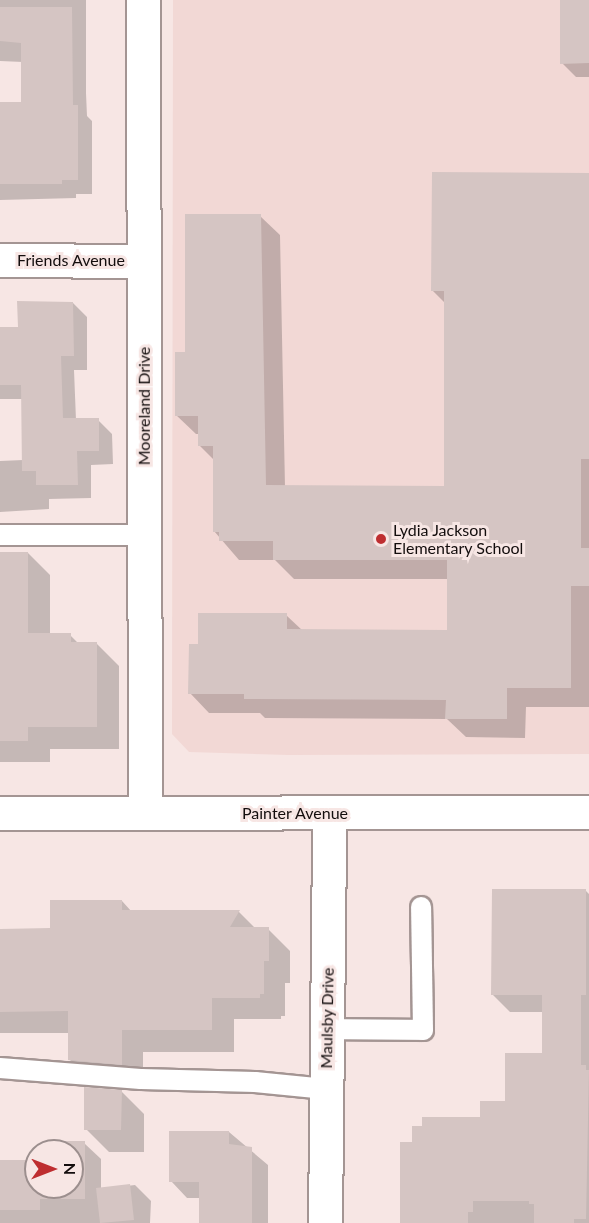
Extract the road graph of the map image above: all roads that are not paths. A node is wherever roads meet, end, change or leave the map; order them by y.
1 (143, 0) edge
2 (0, 260) edge
3 (143, 261) junction
4 (0, 535) edge
5 (145, 535) junction
6 (589, 812) edge
7 (0, 813) edge
8 (145, 813) junction
9 (329, 813) junction
10 (421, 907) dead end
11 (326, 1029) junction
12 (0, 1068) edge
13 (326, 1089) junction
14 (325, 1223) edge

1 - 3 street, Mooreland Drive
2 - 3 street, Friends Avenue
3 - 5 street, Mooreland Drive
4 - 5 lane
5 - 8 street, Mooreland Drive
6 - 9 street, Painter Avenue
7 - 8 street, Painter Avenue
8 - 9 street, Painter Avenue
9 - 11 street, Maulsby Drive
10 - 11 lane
11 - 13 street, Maulsby Drive
12 - 13 lane
13 - 14 street, Maulsby Drive

